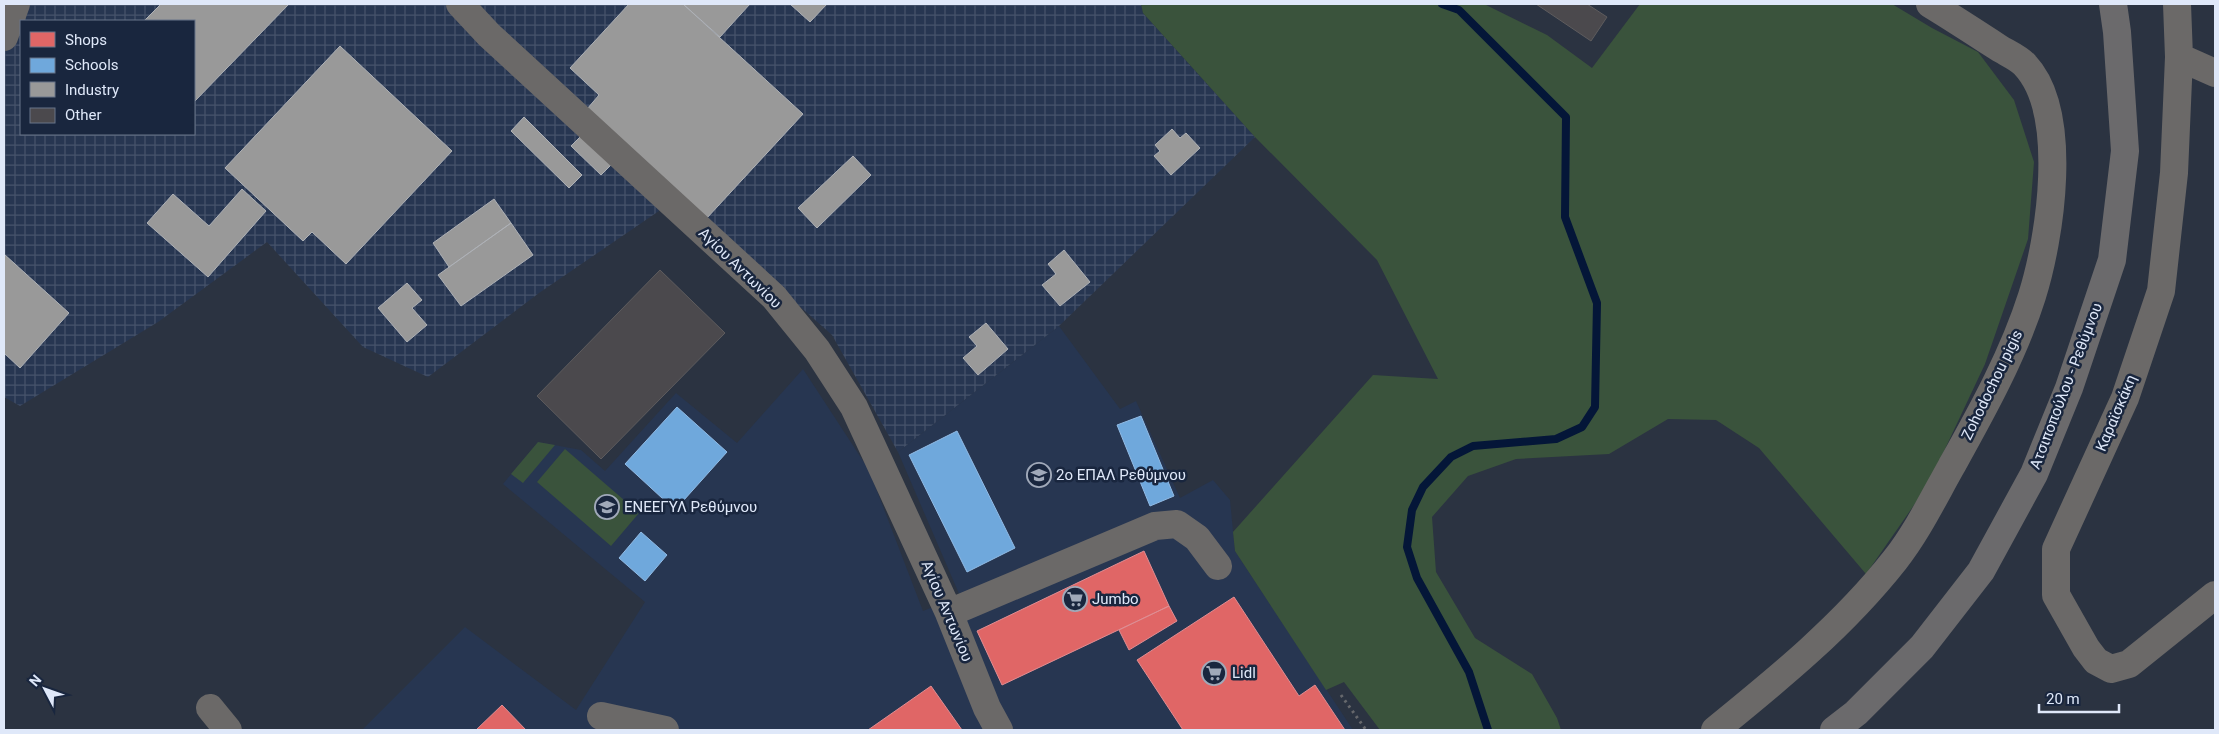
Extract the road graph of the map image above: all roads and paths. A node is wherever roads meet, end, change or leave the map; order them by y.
1 (16, 4) edge
2 (460, 4) edge
3 (1930, 4) edge
4 (2113, 4) edge
5 (2177, 4) edge
6 (4, 37) edge
7 (2179, 57) junction
8 (2215, 73) edge
9 (1218, 566) dead end
10 (2215, 595) edge
11 (949, 613) junction
12 (1341, 695) dead end
13 (210, 708) dead end
14 (601, 716) dead end
15 (228, 730) edge
16 (664, 730) edge
17 (999, 730) edge
18 (1366, 730) edge
19 (1715, 730) edge
20 (1834, 730) edge

1 - 6 street
2 - 11 street, Αγίου Αντωνίου
3 - 19 street, Zohodochou pigis
4 - 20 main road, Ατσιποπούλου - Ρεθύμνου
5 - 7 street, Καραϊσκάκη
7 - 8 street
7 - 10 street, Καραϊσκάκη
9 - 11 street
11 - 17 street, Αγίου Αντωνίου
12 - 18 path
13 - 15 street
14 - 16 street

